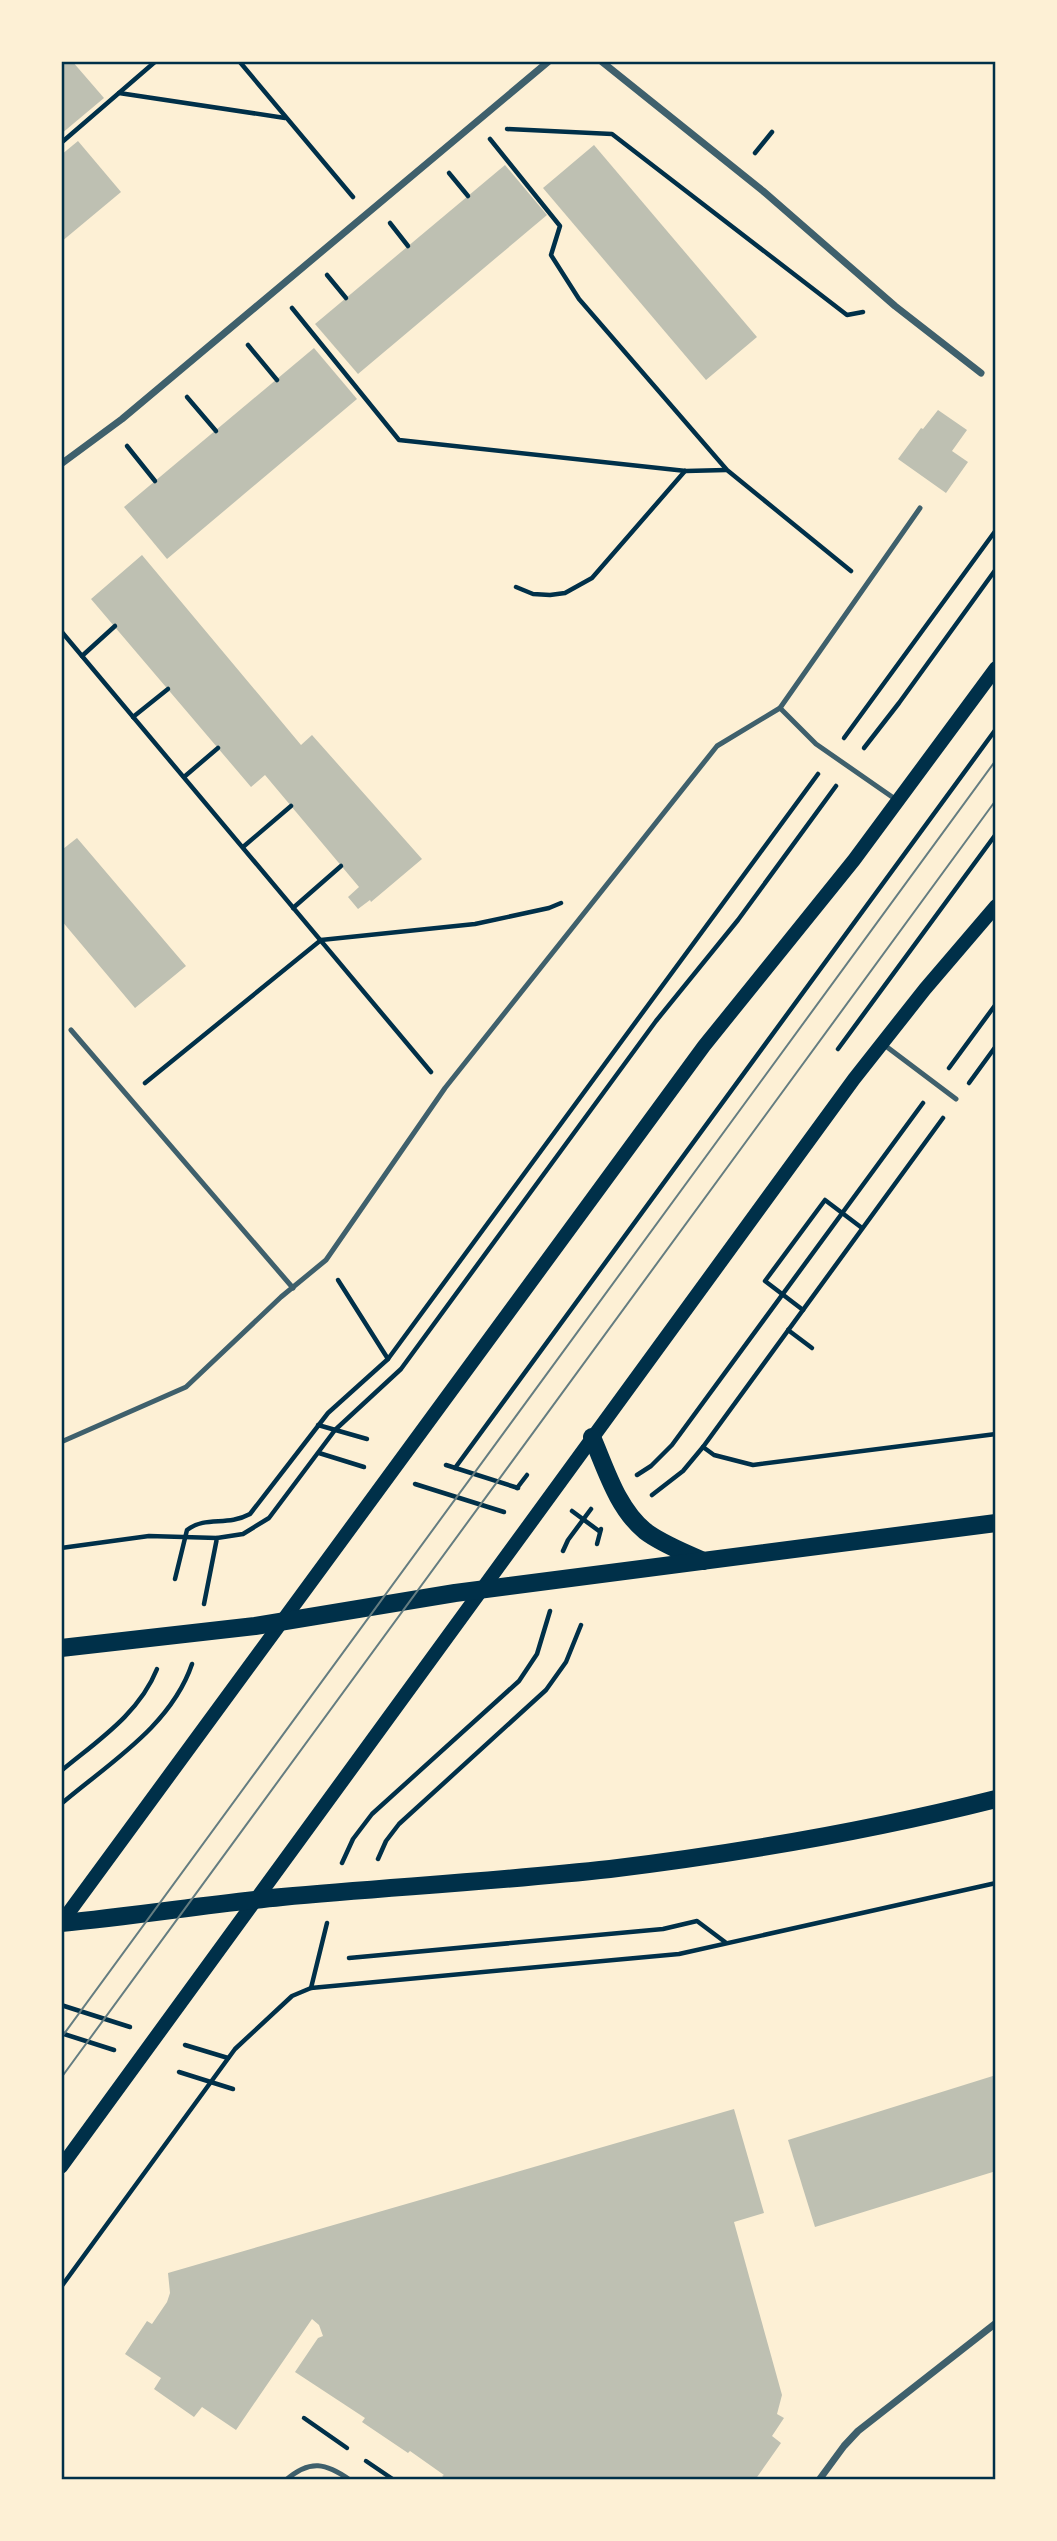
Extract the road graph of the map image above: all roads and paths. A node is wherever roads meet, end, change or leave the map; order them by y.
1 (156, 61) edge
2 (239, 61) edge
3 (549, 61) edge
4 (601, 61) edge
5 (119, 93) junction
6 (286, 118) junction
7 (476, 122) junction
8 (772, 132) dead end
9 (61, 143) edge
10 (747, 163) dead end
11 (367, 214) junction
12 (276, 290) junction
13 (895, 306) junction
14 (232, 326) junction
15 (981, 373) dead end
16 (171, 377) junction
17 (277, 380) dead end
18 (111, 427) junction
19 (215, 431) dead end
20 (61, 464) edge
21 (727, 470) junction
22 (686, 471) junction
23 (155, 481) dead end
24 (920, 509) dead end
25 (996, 530) edge
26 (996, 569) edge
27 (867, 584) junction
28 (516, 587) dead end
29 (115, 626) dead end
30 (61, 631) edge
31 (82, 656) junction
32 (996, 668) edge
33 (168, 689) dead end
34 (780, 708) junction
35 (133, 717) junction
36 (996, 729) edge
37 (844, 738) dead end
38 (218, 748) dead end
39 (861, 751) dead end
40 (820, 770) dead end
41 (184, 777) junction
42 (839, 783) dead end
43 (899, 801) junction
44 (291, 806) dead end
45 (243, 847) junction
46 (341, 866) dead end
47 (608, 885) junction
48 (996, 906) edge
49 (293, 908) junction
50 (321, 940) junction
51 (71, 1030) dead end
52 (882, 1043) junction
53 (996, 1046) edge
54 (445, 1088) junction
55 (128, 1097) junction
56 (956, 1099) junction
57 (850, 1203) dead end
58 (843, 1213) junction
59 (862, 1228) junction
60 (326, 1260) junction
61 (293, 1289) junction
62 (783, 1295) junction
63 (803, 1310) junction
64 (788, 1330) junction
65 (812, 1348) dead end
66 (388, 1359) junction
67 (318, 1425) junction
68 (335, 1430) junction
69 (996, 1434) edge
70 (593, 1437) junction
71 (367, 1439) dead end
72 (61, 1442) edge
73 (703, 1447) junction
74 (319, 1452) junction
75 (350, 1463) dead end
76 (446, 1465) dead end
77 (455, 1468) junction
78 (631, 1479) dead end
79 (429, 1488) dead end
80 (529, 1491) dead end
81 (650, 1497) dead end
82 (599, 1499) dead end
83 (566, 1507) dead end
84 (512, 1515) dead end
85 (584, 1519) junction
86 (996, 1523) edge
87 (599, 1531) dead end
88 (185, 1536) junction
89 (217, 1538) junction
90 (61, 1548) edge
91 (564, 1549) dead end
92 (703, 1561) junction
93 (210, 1575) dead end
94 (175, 1579) dead end
95 (482, 1590) junction
96 (283, 1622) junction
97 (581, 1625) dead end
98 (546, 1630) dead end
99 (61, 1648) edge
100 (191, 1665) dead end
101 (157, 1669) dead end
102 (61, 1771) edge
103 (996, 1799) edge
104 (61, 1804) edge
105 (378, 1860) dead end
106 (342, 1863) dead end
107 (996, 1883) edge
108 (256, 1900) junction
109 (61, 1923) edge
110 (725, 1942) junction
111 (321, 1946) dead end
112 (349, 1958) dead end
113 (312, 1988) junction
114 (61, 2005) edge
115 (138, 2029) dead end
116 (61, 2033) edge
117 (196, 2048) dead end
118 (121, 2052) dead end
119 (228, 2058) junction
120 (179, 2072) dead end
121 (211, 2081) junction
122 (233, 2089) dead end
123 (61, 2167) edge
124 (61, 2287) edge
125 (996, 2323) edge
126 (286, 2480) edge
127 (351, 2480) edge
128 (819, 2480) edge

1 - 5 path
2 - 6 path
3 - 7 street
4 - 13 street
5 - 6 path
5 - 9 path
6 - 11 path
7 - 11 street
7 - 13 path
7 - 21 path
8 - 10 path
11 - 12 street
12 - 14 street
12 - 22 path
13 - 15 street
14 - 16 street
14 - 17 path
16 - 18 street
16 - 19 path
18 - 20 street
18 - 23 path
21 - 22 path
21 - 27 path
22 - 28 path
24 - 27 lane
25 - 37 path
26 - 39 path
27 - 34 lane
29 - 31 path
30 - 31 path
31 - 35 path
32 - 43 main road
33 - 35 path
34 - 43 lane
34 - 47 lane
35 - 41 path
36 - 77 path
38 - 41 path
40 - 66 path
41 - 45 path
42 - 68 path
43 - 96 main road
44 - 45 path
45 - 49 path
46 - 49 path
47 - 50 path
47 - 54 lane
48 - 52 main road
49 - 50 path
50 - 54 path
50 - 55 path
51 - 55 lane
52 - 56 lane
52 - 70 main road
53 - 56 path
54 - 60 lane
55 - 61 lane
56 - 59 path
57 - 58 path
58 - 59 path
58 - 62 path
58 - 62 path
59 - 63 path
60 - 61 lane
60 - 66 path
61 - 72 lane
62 - 63 path
62 - 78 path
63 - 64 path
64 - 65 path
64 - 73 path
66 - 67 path
67 - 68 path
67 - 88 path
68 - 71 path
68 - 74 path
69 - 73 path
70 - 92 main road
70 - 95 main road
73 - 81 path
74 - 75 path
74 - 89 path
76 - 77 path
77 - 80 path
79 - 84 path
82 - 85 path
83 - 85 path
85 - 87 path
85 - 91 path
86 - 92 main road
88 - 89 path
88 - 90 path
88 - 94 path
89 - 93 path
92 - 95 main road
95 - 96 main road
95 - 108 main road
96 - 99 main road
96 - 109 main road
97 - 105 path
98 - 106 path
100 - 104 path
101 - 102 path
103 - 108 main road
107 - 110 path
108 - 109 main road
108 - 123 main road
110 - 112 path
110 - 113 path
111 - 113 path
113 - 119 path
114 - 115 path
116 - 118 path
117 - 119 path
119 - 121 path
120 - 121 path
121 - 122 path
121 - 124 path
125 - 128 street
126 - 127 lane

